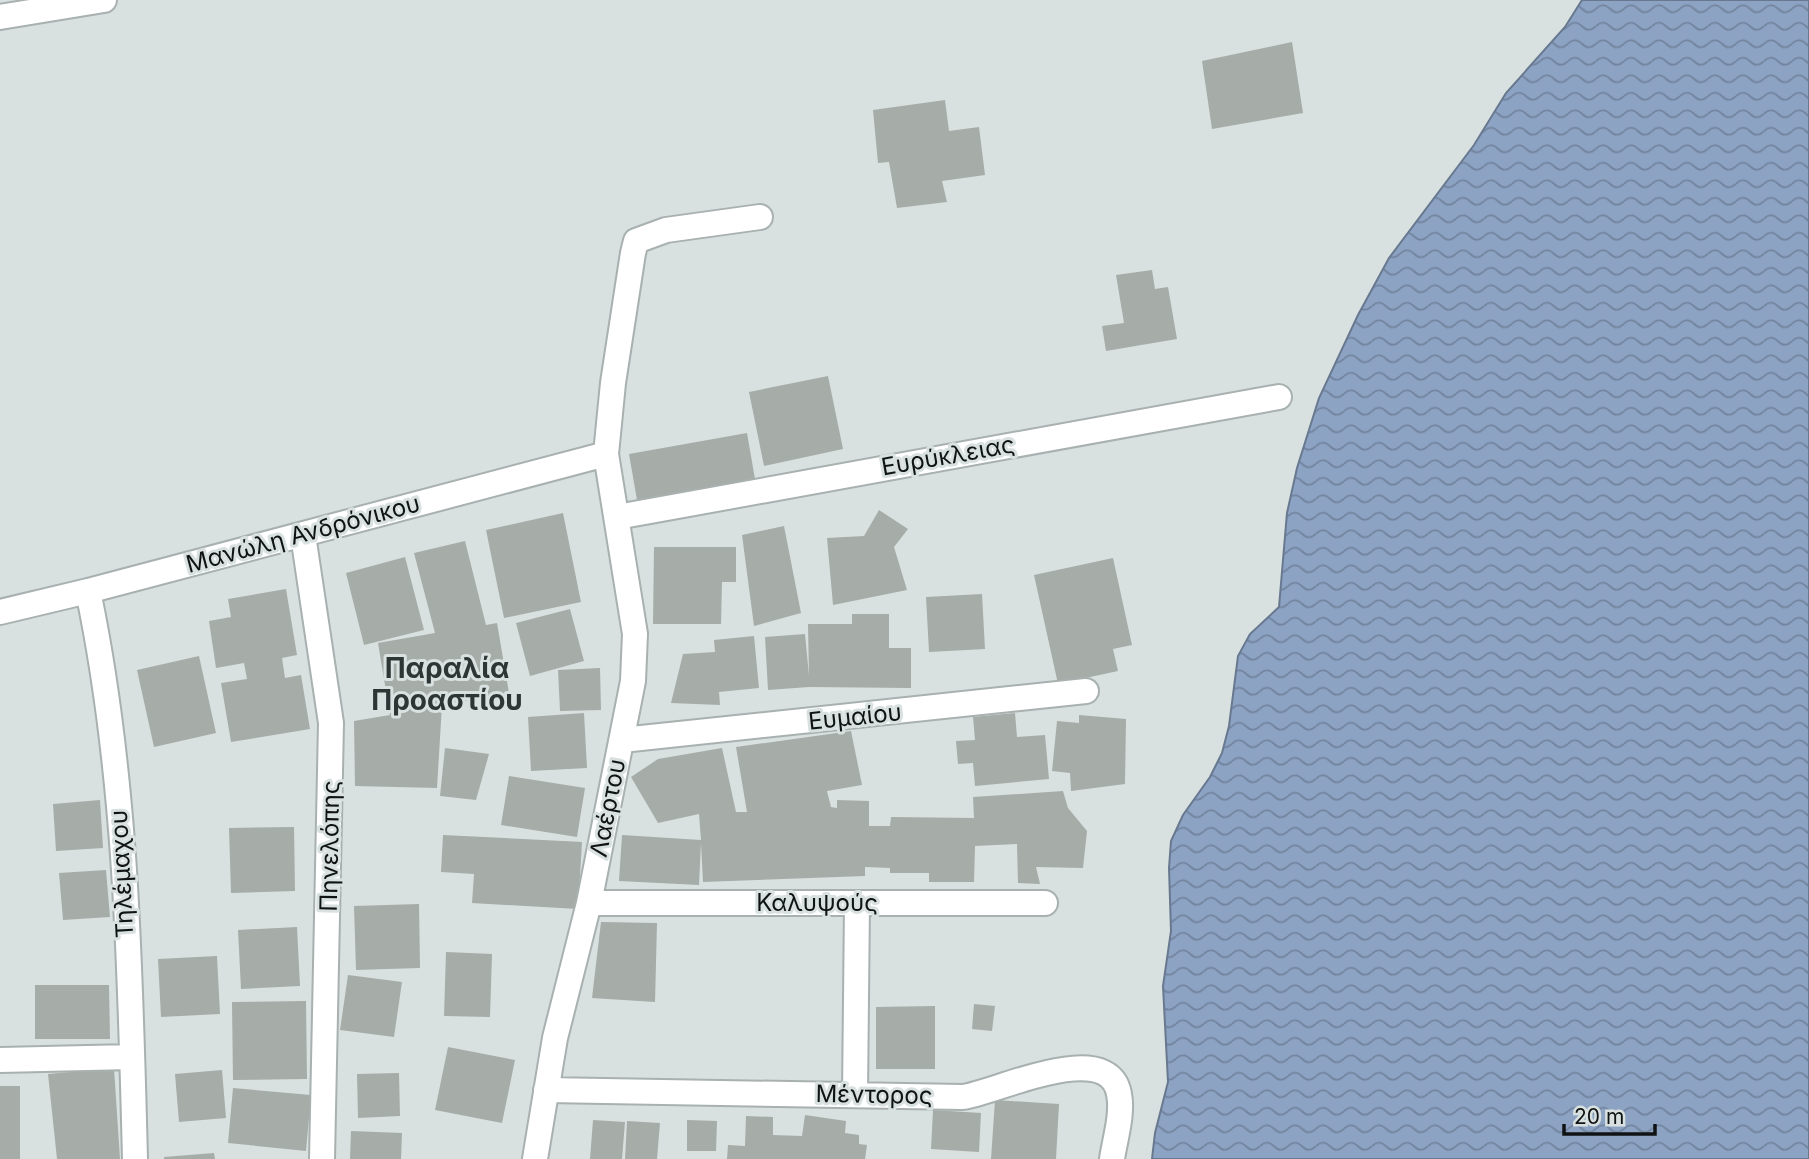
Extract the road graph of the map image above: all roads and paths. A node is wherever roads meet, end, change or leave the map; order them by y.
1 (104, 0) edge
2 (0, 17) edge
3 (760, 217) dead end
4 (1279, 397) dead end
5 (606, 454) junction
6 (617, 517) junction
7 (303, 535) junction
8 (88, 592) junction
9 (0, 612) edge
10 (1087, 691) dead end
11 (622, 740) junction
12 (589, 903) junction
13 (857, 903) junction
14 (1045, 903) dead end
15 (131, 1057) junction
16 (0, 1060) edge
17 (546, 1090) junction
18 (855, 1095) junction
19 (135, 1159) edge
20 (322, 1159) edge
21 (535, 1159) edge
22 (1112, 1159) edge

1 - 2 street
3 - 5 street, Λαέρτου
4 - 6 street, Ευρύκλειας
5 - 6 street, Λαέρτου
5 - 7 street, Μανώλη Ανδρόνικου
6 - 11 street, Λαέρτου
7 - 8 street, Μανώλη Ανδρόνικου
7 - 20 street, Πηνελόπης
8 - 9 street, Μανώλη Ανδρόνικου
8 - 15 street, Τηλέμαχου
10 - 11 street, Ευμαίου
11 - 12 street, Λαέρτου
12 - 13 street, Καλυψούς
12 - 17 street, Λαέρτου
13 - 14 street, Καλυψούς
13 - 18 street
15 - 16 street
15 - 19 street, Τηλέμαχου
17 - 18 street, Μέντορος
17 - 21 street, Λαέρτου
18 - 22 street, Μέντορος

